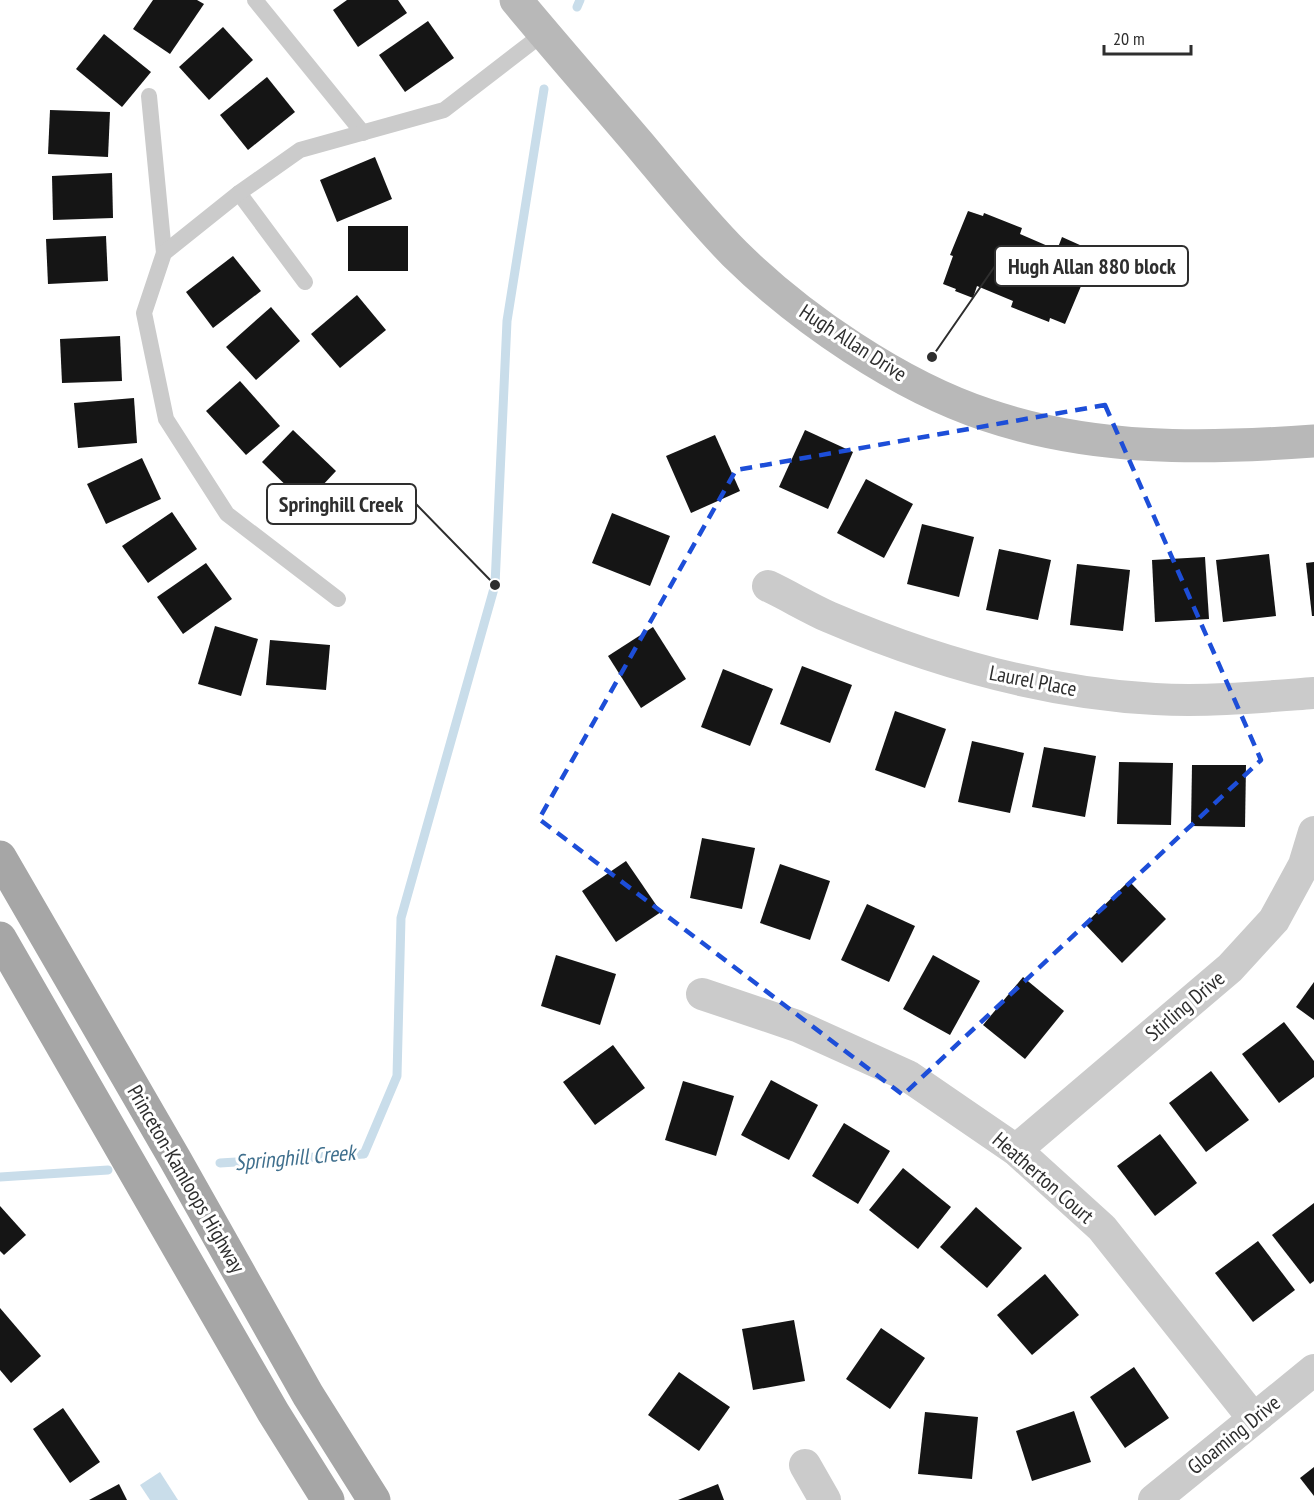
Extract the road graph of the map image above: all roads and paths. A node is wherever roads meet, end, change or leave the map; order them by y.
1 (255, 0) edge
2 (516, 0) edge
3 (544, 33) junction
4 (149, 96) dead end
5 (363, 133) junction
6 (238, 193) junction
7 (164, 253) junction
8 (305, 282) dead end
9 (1314, 441) edge
10 (768, 586) dead end
11 (338, 599) dead end
12 (1314, 693) edge
13 (1314, 832) edge
14 (0, 857) edge
15 (0, 938) edge
16 (702, 994) dead end
17 (1016, 1150) junction
18 (1314, 1370) edge
19 (1253, 1418) junction
20 (805, 1465) dead end
21 (328, 1500) edge
22 (374, 1500) edge
23 (825, 1500) edge
24 (1154, 1500) edge

1 - 5 lane
2 - 3 main road, Hugh Allan Drive
3 - 5 lane
3 - 9 main road, Hugh Allan Drive
4 - 7 lane
5 - 6 lane
6 - 7 lane
6 - 8 lane
7 - 11 lane
10 - 12 street, Laurel Place
13 - 17 street, Stirling Drive
14 - 22 main road, Princeton-Kamloops Highway
15 - 21 main road, Princeton-Kamloops Highway
16 - 17 street, Heatherton Court
17 - 19 street, Heatherton Court
18 - 19 street, Gloaming Drive
19 - 24 street, Gloaming Drive
20 - 23 street

